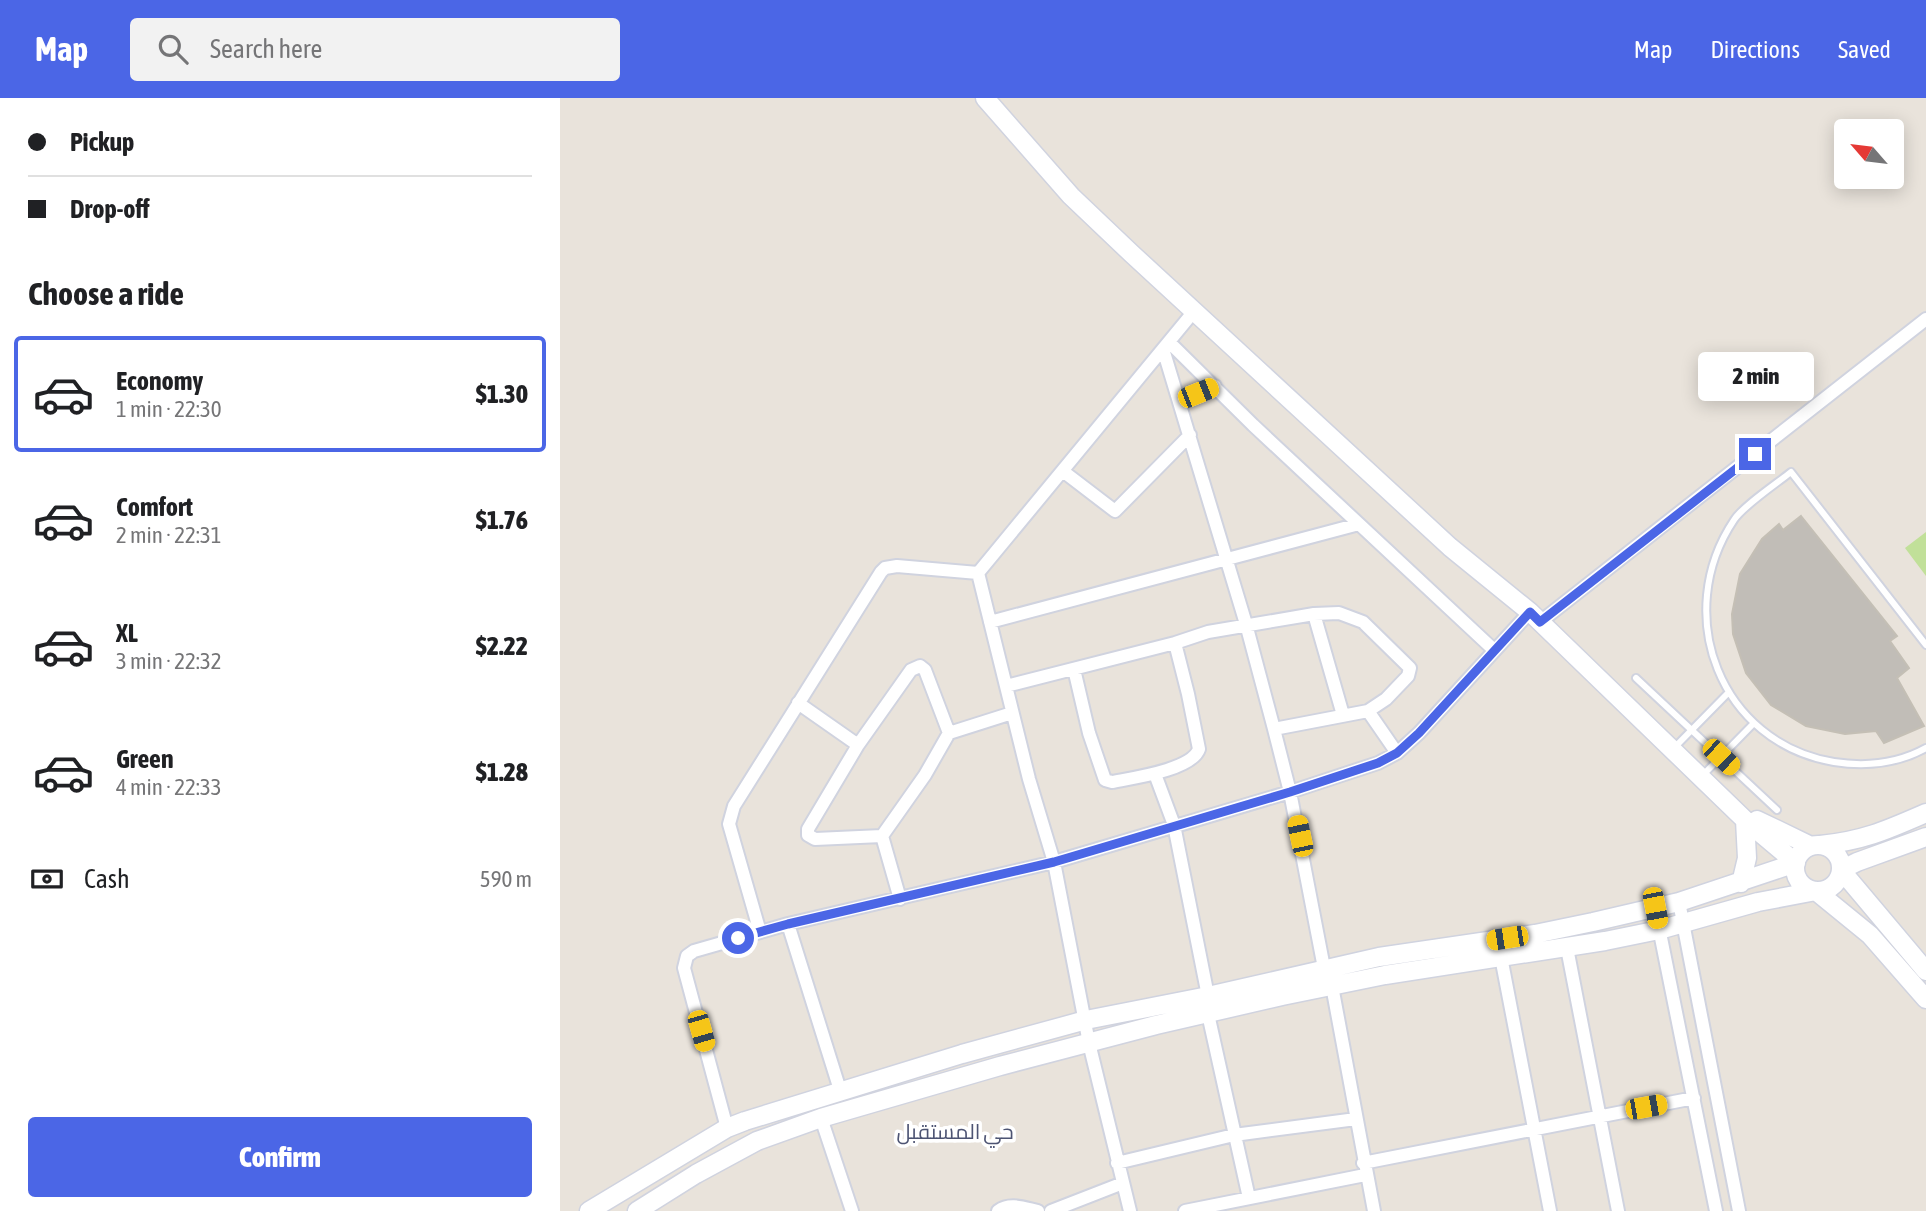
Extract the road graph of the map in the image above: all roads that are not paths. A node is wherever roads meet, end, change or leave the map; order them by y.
1 (985, 98) edge
2 (1195, 310) junction
3 (1926, 319) edge
4 (1166, 345) junction
5 (1215, 386) junction
6 (1181, 400) junction
7 (1190, 435) junction
8 (1064, 472) junction
9 (1359, 524) junction
10 (1227, 560) junction
11 (978, 573) junction
12 (1314, 614) junction
13 (1535, 617) junction
14 (990, 622) junction
15 (1246, 624) junction
16 (1175, 643) junction
17 (1926, 645) edge
18 (1494, 650) junction
19 (1073, 669) junction
20 (1636, 678) dead end
21 (1006, 686) junction
22 (1729, 692) junction
23 (798, 703) junction
24 (1368, 711) junction
25 (1012, 713) junction
26 (1343, 715) junction
27 (1754, 723) junction
28 (1275, 729) junction
29 (1692, 730) junction
30 (949, 733) junction
31 (858, 745) junction
32 (1926, 748) edge
33 (1673, 749) junction
34 (1397, 753) junction
35 (1721, 757) junction
36 (1155, 774) junction
37 (1702, 776) junction
38 (1290, 792) junction
39 (1725, 799) junction
40 (1777, 810) dead end
41 (1926, 813) edge
42 (1745, 820) junction
43 (1174, 825) junction
44 (882, 836) junction
45 (1926, 837) edge
46 (1815, 846) junction
47 (1054, 862) junction
48 (1796, 863) junction
49 (1841, 870) junction
50 (1741, 883) junction
51 (1816, 891) junction
52 (900, 898) junction
53 (1679, 902) junction
54 (1655, 908) junction
55 (788, 924) junction
56 (1682, 924) junction
57 (1659, 930) junction
58 (760, 932) junction
59 (1567, 948) junction
60 (1501, 957) junction
61 (1324, 968) junction
62 (1926, 971) edge
63 (1332, 986) junction
64 (1926, 999) edge
65 (1208, 1005) junction
66 (1086, 1020) junction
67 (1089, 1043) junction
68 (840, 1090) junction
69 (1694, 1098) junction
70 (1598, 1115) junction
71 (821, 1118) junction
72 (1356, 1119) junction
73 (727, 1128) junction
74 (1533, 1129) junction
75 (1234, 1135) junction
76 (1726, 1147) junction
77 (1706, 1152) junction
78 (1117, 1163) junction
79 (1364, 1169) junction
80 (1123, 1183) junction
81 (1253, 1197) junction
82 (589, 1211) edge
83 (636, 1211) edge
84 (852, 1211) edge
85 (998, 1211) edge
86 (1038, 1211) edge
87 (1051, 1211) edge
88 (1130, 1211) edge
89 (1185, 1211) edge
90 (1260, 1211) edge
91 (1374, 1211) edge
92 (1550, 1211) edge
93 (1618, 1211) edge
94 (1716, 1211) edge
95 (1739, 1211) edge

1 - 2 street
2 - 4 street
2 - 13 street
3 - 13 street
4 - 5 street
4 - 6 street
4 - 8 street
5 - 6 street
5 - 9 street
6 - 7 street
7 - 8 street
7 - 10 street
8 - 11 street
9 - 10 street
9 - 18 street
10 - 14 street
10 - 15 street
11 - 14 street
11 - 23 street
12 - 15 street
12 - 24 street
12 - 26 street
13 - 18 street
13 - 33 street
14 - 21 street
15 - 16 street
15 - 28 street
16 - 19 street
16 - 36 street
17 - 22 lane
18 - 34 street
19 - 21 street
19 - 36 street
20 - 29 lane
21 - 25 street
22 - 27 lane
22 - 29 lane
23 - 31 street
23 - 58 street
24 - 26 street
24 - 34 street
25 - 30 street
25 - 47 street
26 - 28 street
27 - 32 lane
27 - 35 lane
28 - 38 street
29 - 33 lane
29 - 35 lane
30 - 31 street
30 - 44 street
31 - 44 street
33 - 37 street
34 - 38 street
35 - 37 lane
35 - 40 lane
36 - 43 street
37 - 39 street
38 - 43 street
38 - 61 street
39 - 42 street
39 - 46 street
41 - 46 street
42 - 48 street
42 - 50 street
43 - 47 street
43 - 65 street
44 - 52 street
45 - 49 street
46 - 48 street
46 - 49 street
47 - 52 street
47 - 66 street
48 - 50 street
48 - 51 street
49 - 51 street
49 - 62 street
50 - 53 street
51 - 56 street
51 - 64 street
52 - 55 street
53 - 54 street
53 - 56 street
54 - 57 street
54 - 61 street
55 - 58 street
55 - 68 street
56 - 57 street
56 - 76 street
57 - 59 street
57 - 69 street
58 - 73 street
59 - 60 street
59 - 70 street
60 - 63 street
60 - 74 street
61 - 65 street
63 - 65 street
63 - 72 street
65 - 66 street
65 - 67 street
65 - 75 street
66 - 67 street
66 - 68 street
67 - 71 street
67 - 78 street
68 - 73 street
69 - 70 street
69 - 77 street
70 - 74 street
70 - 93 street
71 - 83 street
71 - 84 street
72 - 75 street
72 - 79 street
73 - 82 street
74 - 79 street
74 - 92 street
75 - 78 street
75 - 81 street
76 - 77 street
76 - 95 street
77 - 94 street
78 - 80 street
79 - 81 street
79 - 91 street
80 - 87 street
80 - 88 street
81 - 89 street
81 - 90 street
85 - 86 street

